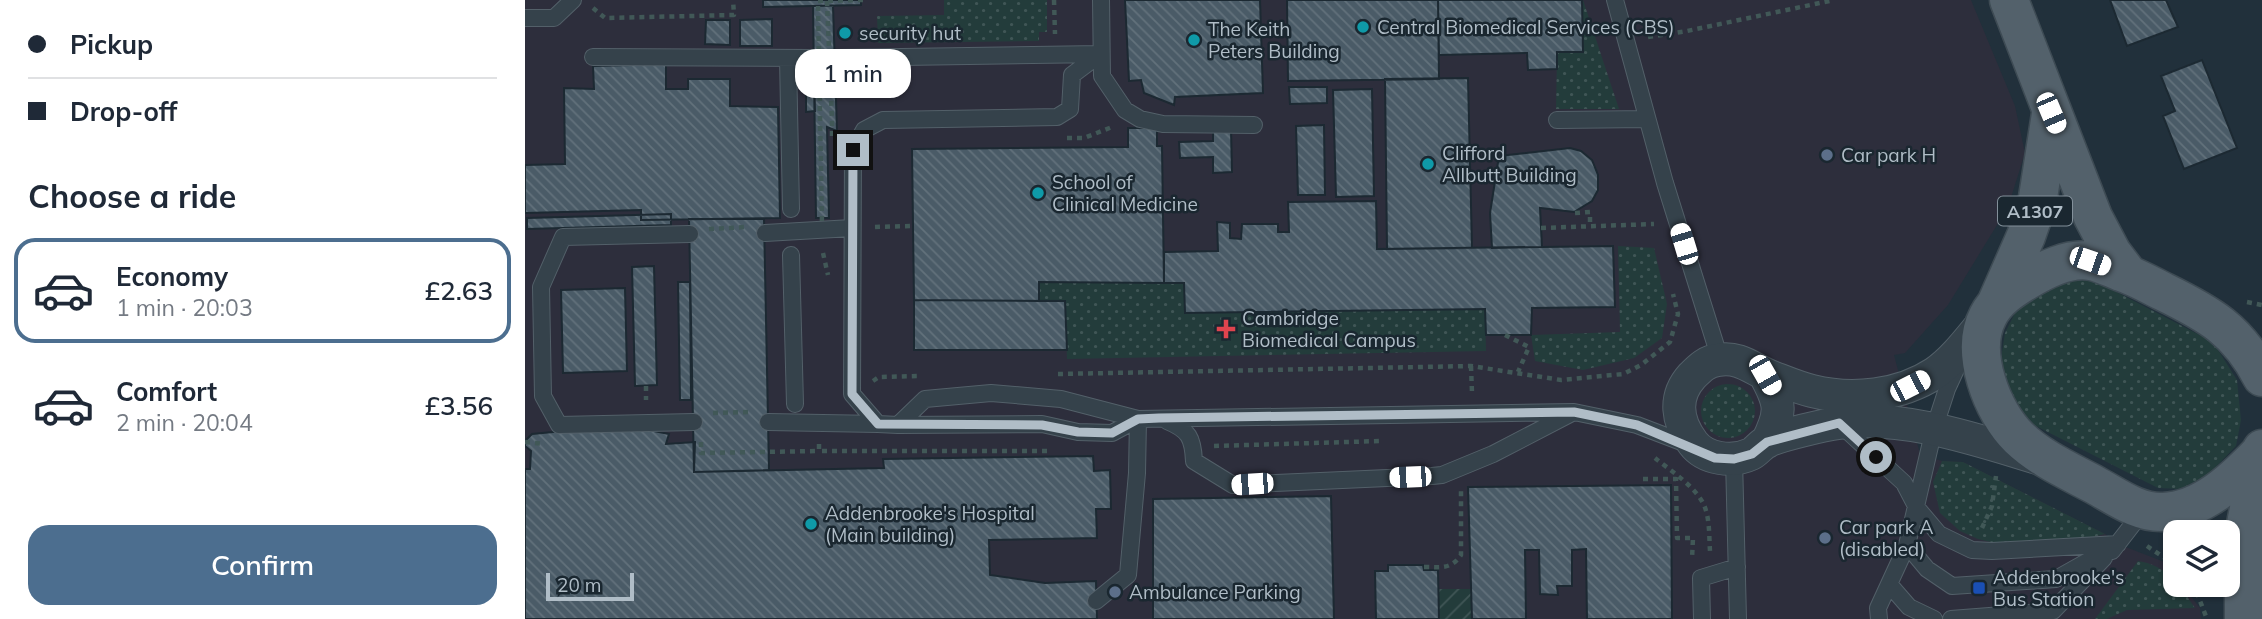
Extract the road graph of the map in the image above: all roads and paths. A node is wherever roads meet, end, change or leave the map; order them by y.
1 (573, 0) edge
2 (733, 0) edge
3 (863, 0) edge
4 (1101, 0) edge
5 (1834, 0) edge
6 (2009, 0) edge
7 (827, 1) edge
8 (818, 4) edge
9 (590, 6) dead end
10 (1617, 8) edge
11 (525, 18) edge
12 (1100, 54) junction
13 (593, 57) dead end
14 (788, 58) junction
15 (814, 58) dead end
16 (835, 58) dead end
17 (2051, 113) junction
18 (1647, 119) junction
19 (1557, 120) dead end
20 (1117, 125) dead end
21 (1254, 125) dead end
22 (1059, 138) dead end
23 (833, 143) dead end
24 (791, 209) dead end
25 (1651, 212) dead end
26 (1575, 213) dead end
27 (874, 217) dead end
28 (1654, 224) junction
29 (822, 225) dead end
30 (913, 226) dead end
31 (1590, 226) junction
32 (852, 228) junction
33 (1541, 228) dead end
34 (765, 233) dead end
35 (690, 234) dead end
36 (1657, 235) dead end
37 (792, 255) dead end
38 (2128, 274) junction
39 (1670, 282) dead end
40 (1991, 311) junction
41 (2210, 315) junction
42 (2262, 323) edge
43 (1506, 335) dead end
44 (1720, 359) junction
45 (1518, 372) junction
46 (1045, 374) dead end
47 (1765, 375) junction
48 (921, 376) dead end
49 (2262, 377) edge
50 (852, 394) junction
51 (795, 404) dead end
52 (1574, 412) junction
53 (733, 413) dead end
54 (762, 417) joint
55 (1159, 418) junction
56 (1138, 419) junction
57 (1839, 423) junction
58 (878, 424) junction
59 (898, 425) junction
60 (1934, 429) junction
61 (692, 430) joint
62 (1767, 442) junction
63 (1696, 448) junction
64 (1646, 450) dead end
65 (818, 451) dead end
66 (2261, 451) edge
67 (1734, 459) junction
68 (2049, 462) junction
69 (1643, 479) dead end
70 (1461, 485) dead end
71 (1917, 508) junction
72 (2163, 519) edge
73 (2118, 544) junction
74 (1907, 545) junction
75 (1424, 567) dead end
76 (1737, 567) junction
77 (1889, 584) junction
78 (2199, 597) edge
79 (2229, 597) edge
80 (1096, 601) dead end
81 (1702, 619) edge
82 (1738, 619) edge
83 (1879, 619) edge
84 (1934, 619) edge
85 (1951, 619) edge
86 (2056, 619) edge
87 (2207, 619) edge
88 (2243, 619) edge

1 - 11 lane
2 - 9 path
3 - 7 path
4 - 12 lane
5 - 10 path
6 - 17 main road, A1307
7 - 8 path
7 - 23 path, bridge
8 - 29 path, bridge
10 - 18 lane
12 - 16 lane
12 - 21 lane
12 - 32 lane
13 - 14 lane
14 - 15 lane
14 - 24 lane
17 - 38 main road, A1307
17 - 40 main road, A1307
18 - 19 lane
18 - 44 lane
20 - 22 path
25 - 28 path
26 - 31 path
27 - 30 path
28 - 31 path
28 - 36 path
31 - 33 path
32 - 34 lane
32 - 50 lane
35 - 61 lane
37 - 51 lane
38 - 40 main road
38 - 41 main road
39 - 45 path
40 - 47 street
40 - 60 lane
40 - 68 main road
41 - 42 main road
41 - 49 main road
43 - 45 path
44 - 47 street
44 - 63 street
45 - 46 path
47 - 62 street
48 - 50 path
50 - 58 lane
52 - 55 lane
52 - 55 lane
52 - 63 lane
53 - 54 path
54 - 58 lane
55 - 56 lane
56 - 59 lane
56 - 59 lane
56 - 80 lane
57 - 60 street
57 - 62 street
57 - 71 lane
58 - 59 lane
60 - 68 street
60 - 71 lane
61 - 65 path
62 - 67 street
63 - 67 street
64 - 69 path
66 - 72 main road
66 - 88 main road
67 - 76 lane
68 - 72 main road
70 - 75 path
71 - 73 lane
71 - 74 lane
72 - 73 lane
73 - 74 lane
73 - 85 lane
73 - 86 lane
74 - 77 lane
76 - 81 lane
76 - 82 lane
77 - 83 lane
77 - 84 lane
78 - 87 path
79 - 88 main road

